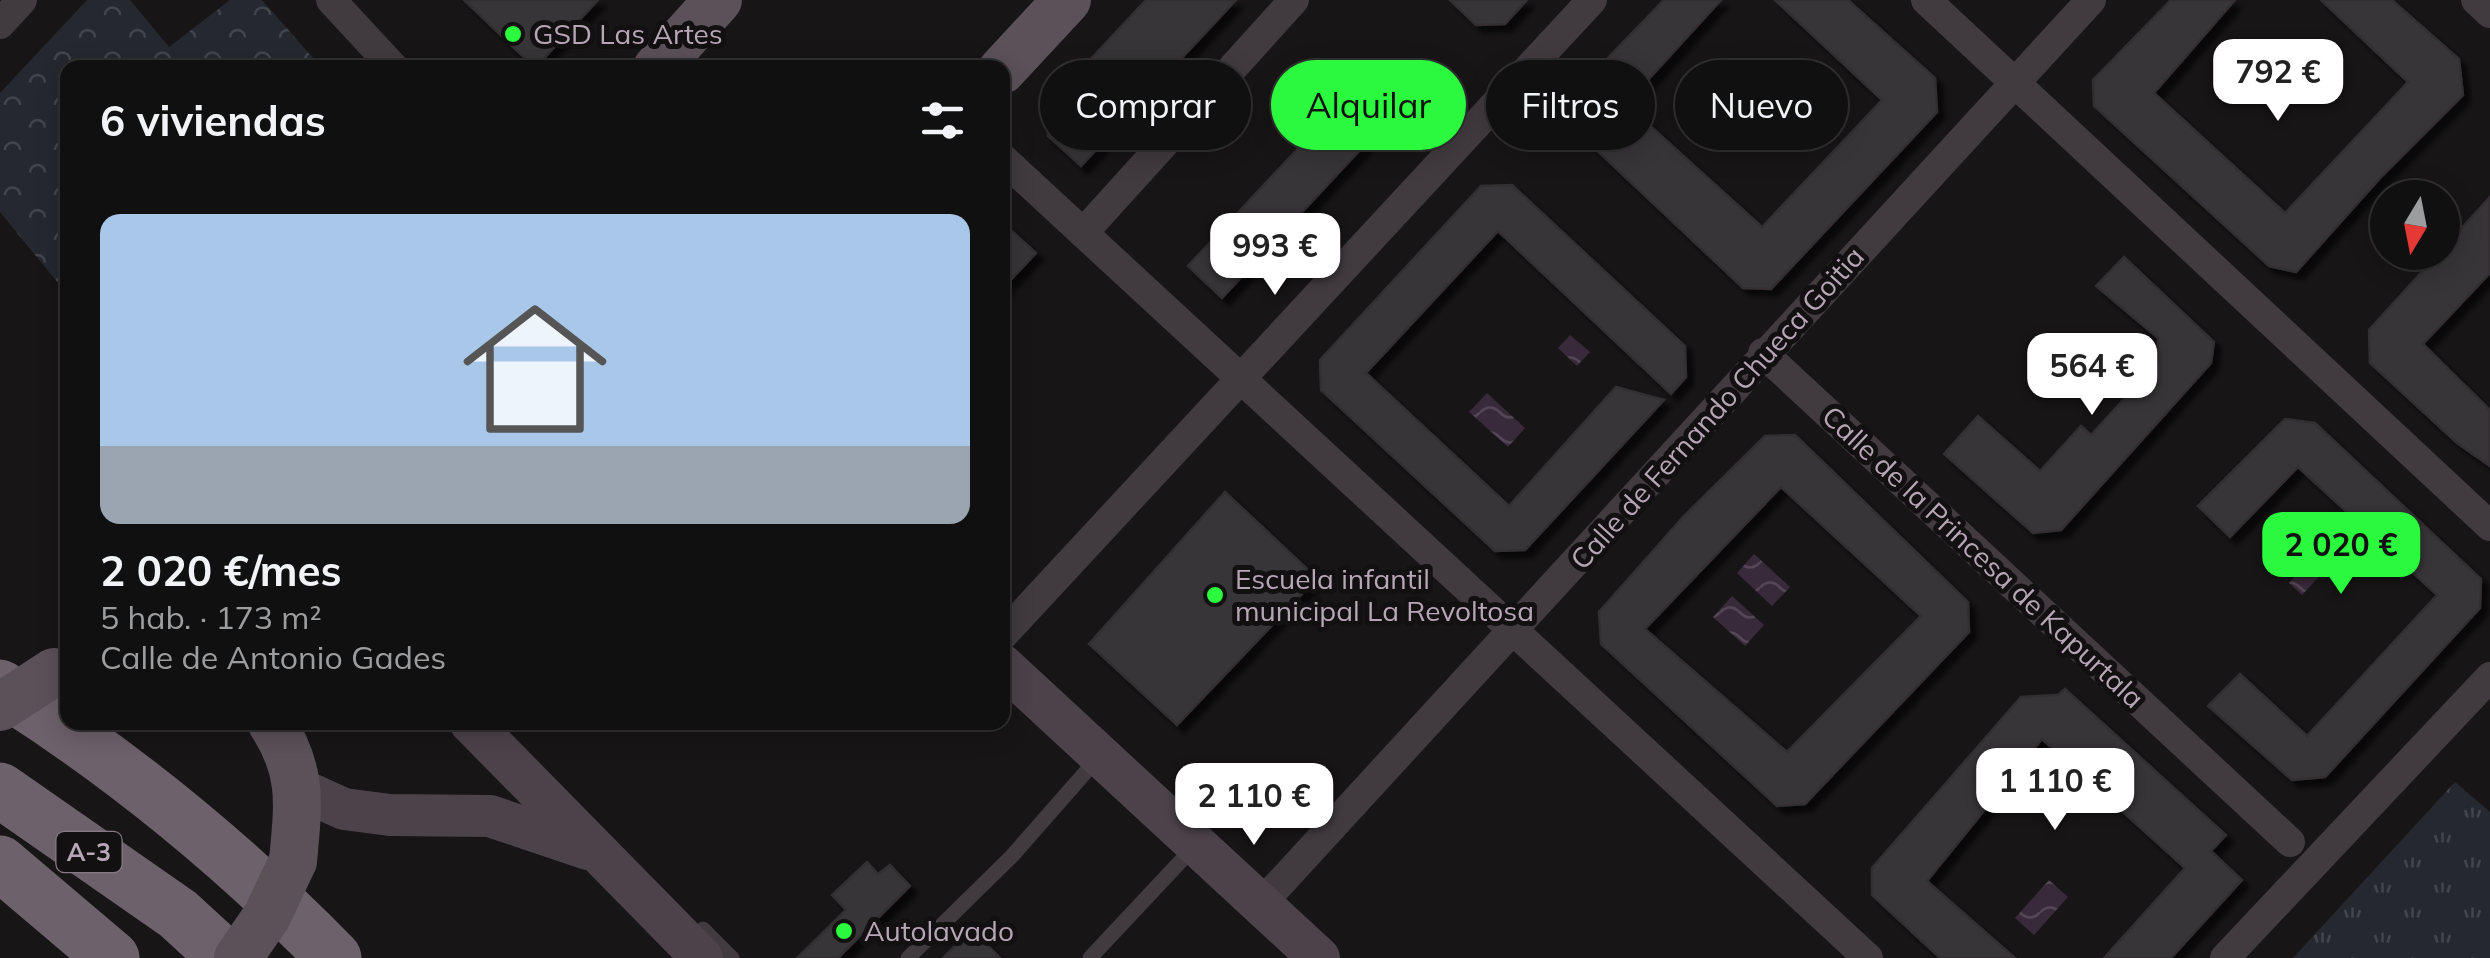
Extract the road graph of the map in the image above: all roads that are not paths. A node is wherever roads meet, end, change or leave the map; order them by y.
1 (22, 0) edge
2 (331, 0) edge
3 (718, 0) edge
4 (1067, 0) edge
5 (1294, 0) edge
6 (1592, 0) edge
7 (1926, 0) edge
8 (2091, 0) edge
9 (2476, 0) edge
10 (2490, 13) edge
11 (0, 24) edge
12 (387, 60) edge
13 (663, 60) edge
14 (1010, 61) edge
15 (2014, 83) junction
16 (1010, 165) edge
17 (1083, 232) junction
18 (1764, 354) junction
19 (1241, 379) junction
20 (2490, 526) edge
21 (1010, 627) edge
22 (1514, 632) junction
23 (60, 671) edge
24 (1010, 673) edge
25 (2490, 676) edge
26 (0, 687) edge
27 (0, 706) edge
28 (60, 724) edge
29 (69, 730) edge
30 (477, 730) edge
31 (288, 745) edge
32 (0, 755) edge
33 (1100, 756) junction
34 (0, 790) edge
35 (2290, 842) dead end
36 (1196, 844) junction
37 (598, 852) junction
38 (0, 863) edge
39 (642, 896) junction
40 (1262, 904) junction
41 (178, 914) junction
42 (112, 958) edge
43 (226, 958) edge
44 (238, 958) edge
45 (334, 958) edge
46 (702, 958) edge
47 (732, 958) edge
48 (908, 958) edge
49 (1090, 958) edge
50 (1319, 958) edge
51 (1868, 958) edge
52 (2225, 958) edge

1 - 11 street
2 - 12 street
3 - 13 main road
4 - 14 main road
5 - 17 street
6 - 19 street
7 - 15 street
8 - 15 street, Calle de Fernando Chueca Goitia
9 - 10 street
15 - 18 street, Calle de Fernando Chueca Goitia
15 - 20 street
16 - 17 street
17 - 19 street
18 - 22 street, Calle de Fernando Chueca Goitia
18 - 35 street, Calle de la Princesa de Kapurtala
19 - 21 street
19 - 22 street
22 - 40 street, Calle de Fernando Chueca Goitia
22 - 51 street
23 - 27 main road, bridge
24 - 33 street
25 - 52 street
26 - 28 highway
29 - 45 highway
30 - 37 street
31 - 37 street
31 - 44 main road, bridge
32 - 41 highway
33 - 36 street
33 - 48 lane
34 - 41 highway, A-3
36 - 40 street
36 - 49 lane
37 - 39 street
38 - 42 highway, A-3
39 - 46 street
39 - 47 lane
40 - 50 street
41 - 43 highway, A-3

